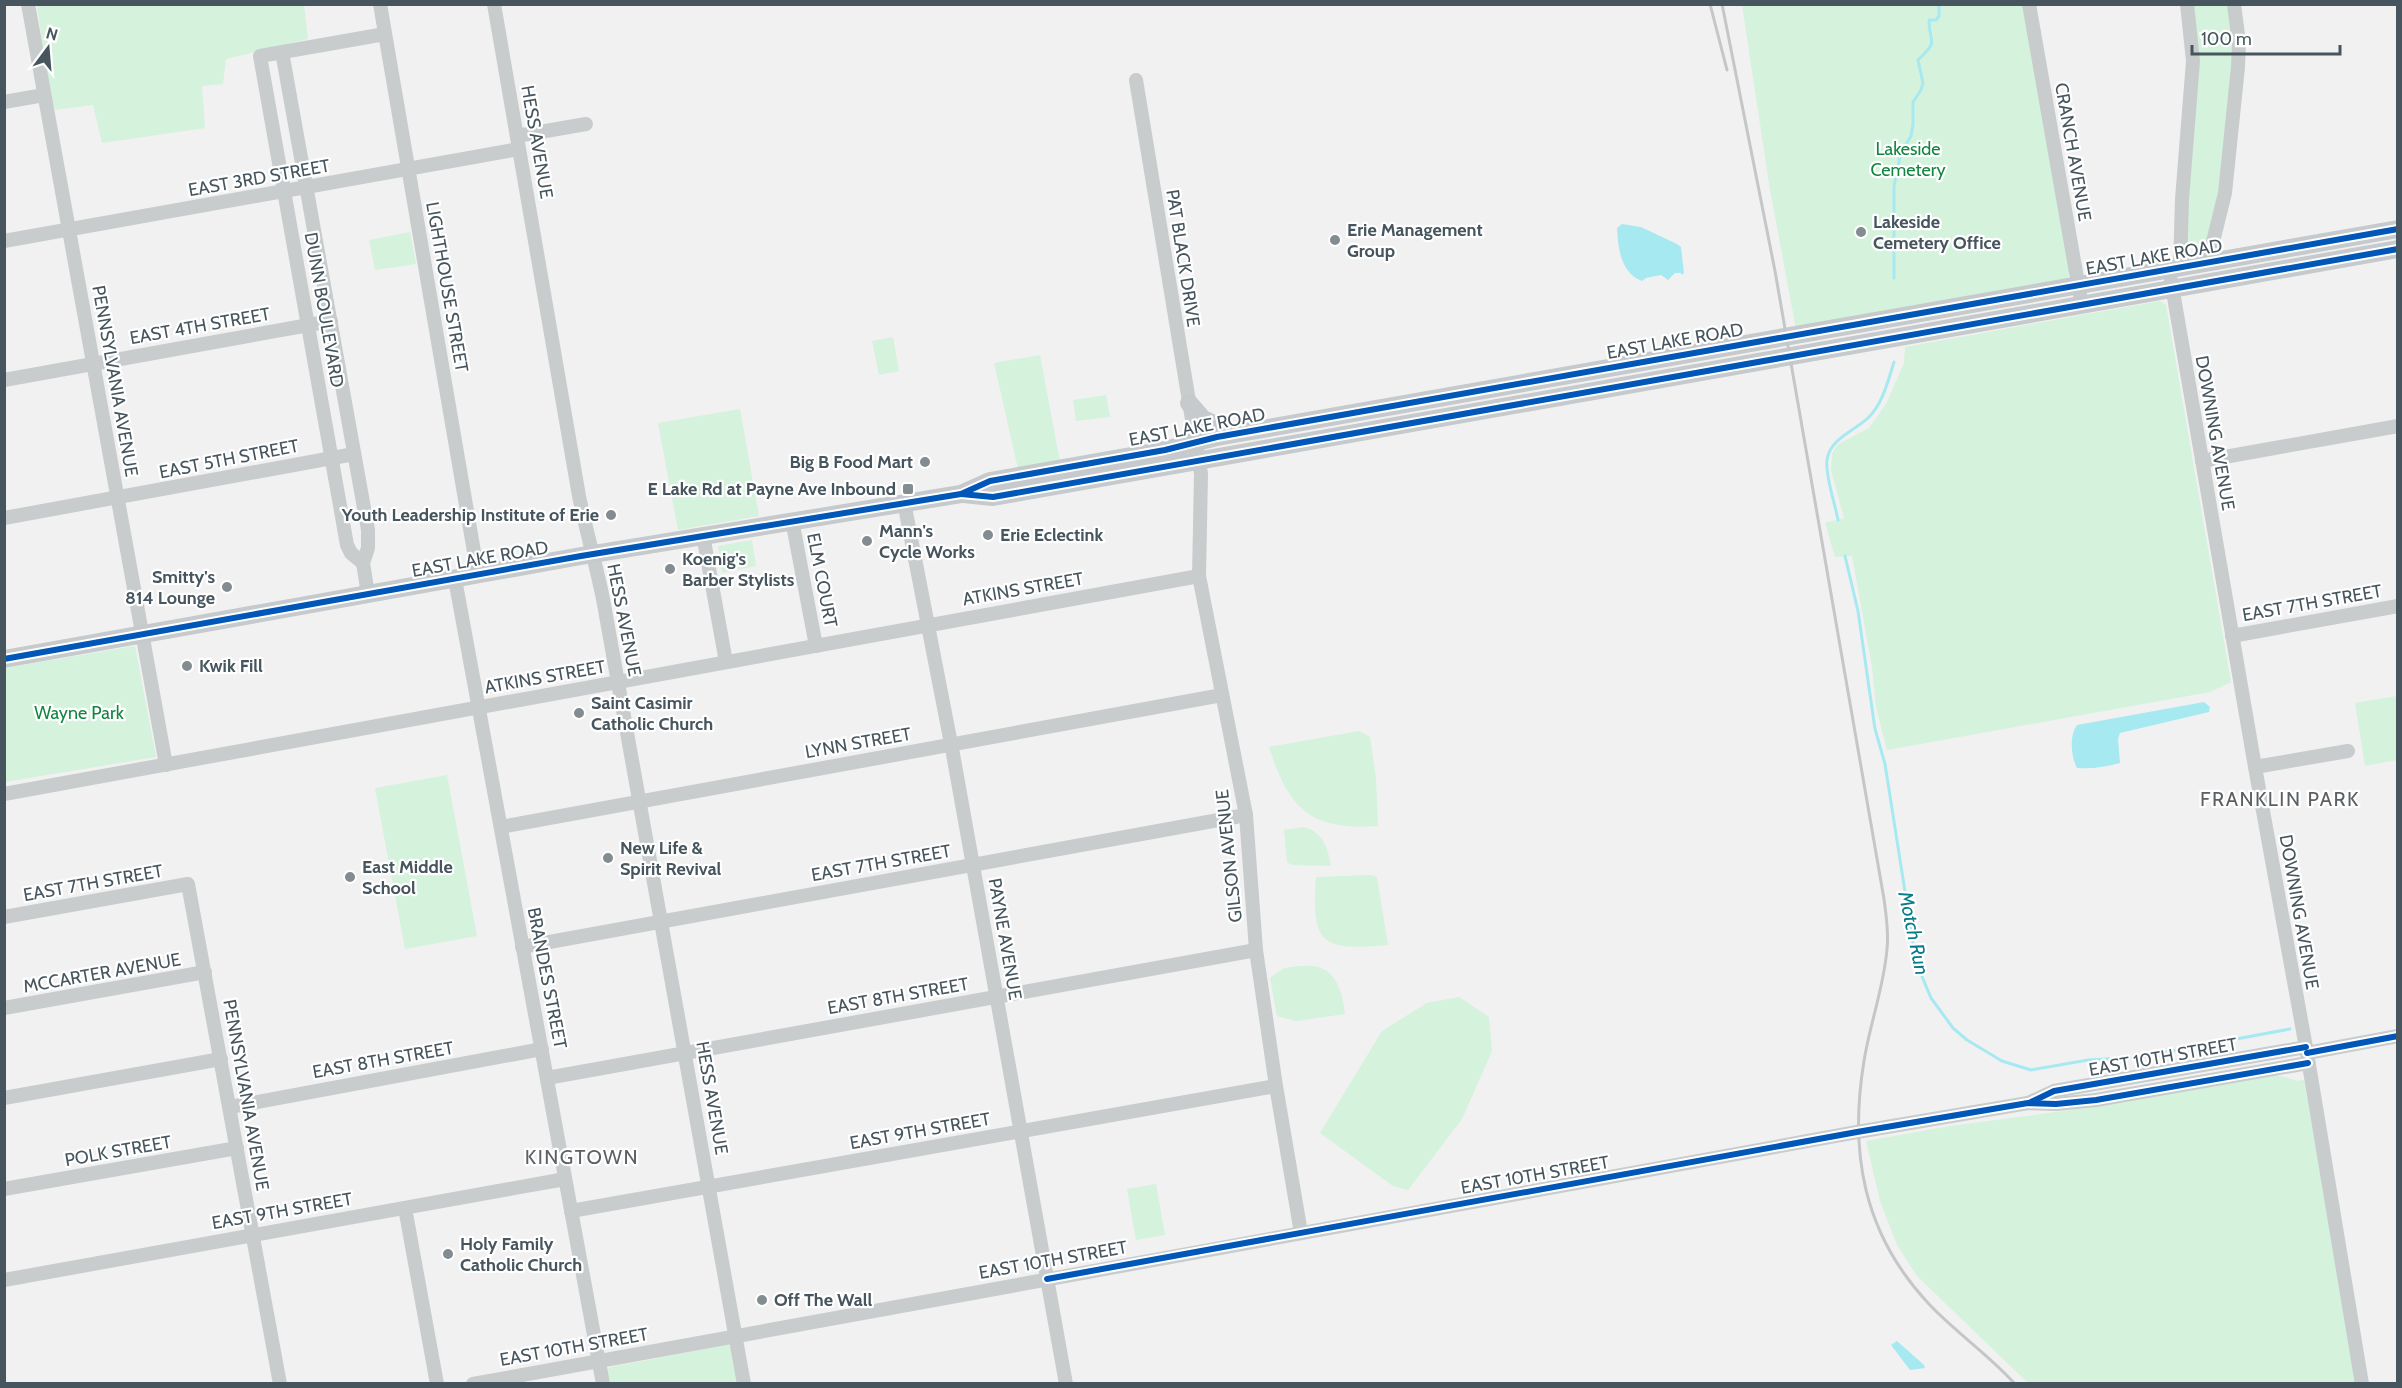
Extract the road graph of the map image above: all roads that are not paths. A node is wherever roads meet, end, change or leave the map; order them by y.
1 (28, 4) edge
2 (380, 4) edge
3 (494, 4) edge
4 (2029, 4) edge
5 (2187, 4) edge
6 (2234, 4) edge
7 (385, 34) junction
8 (282, 52) junction
9 (1136, 80) dead end
10 (44, 95) junction
11 (4, 102) edge
12 (586, 124) dead end
13 (518, 142) junction
14 (408, 170) junction
15 (306, 187) junction
16 (284, 191) junction
17 (2397, 229) edge
18 (69, 230) junction
19 (4, 242) edge
20 (2397, 249) edge
21 (2208, 262) junction
22 (2175, 268) junction
23 (2078, 285) junction
24 (2172, 289) junction
25 (2082, 305) junction
26 (331, 321) junction
27 (308, 325) junction
28 (94, 364) junction
29 (4, 380) edge
30 (1188, 403) junction
31 (2397, 426) edge
32 (1235, 434) junction
33 (1195, 441) junction
34 (354, 454) junction
35 (332, 458) junction
36 (1199, 461) junction
37 (2202, 461) junction
38 (961, 494) junction
39 (118, 498) junction
40 (904, 502) junction
41 (4, 518) edge
42 (792, 520) junction
43 (703, 535) junction
44 (593, 554) junction
45 (363, 563) junction
46 (478, 575) junction
47 (1199, 576) junction
48 (455, 579) junction
49 (368, 594) junction
50 (2397, 606) edge
51 (927, 625) junction
52 (142, 635) junction
53 (2232, 636) junction
54 (816, 646) junction
55 (4, 659) edge
56 (726, 662) junction
57 (618, 682) junction
58 (1222, 695) junction
59 (479, 707) junction
60 (951, 745) junction
61 (2348, 751) dead end
62 (166, 765) junction
63 (2255, 767) junction
64 (4, 794) edge
65 (640, 802) junction
66 (1246, 815) junction
67 (501, 827) junction
68 (973, 865) junction
69 (188, 884) joint
70 (4, 917) edge
71 (662, 921) junction
72 (522, 947) junction
73 (1256, 951) junction
74 (205, 972) junction
75 (997, 997) junction
76 (4, 1008) edge
77 (2397, 1036) edge
78 (542, 1049) junction
79 (686, 1053) junction
80 (2307, 1054) junction
81 (221, 1059) junction
82 (547, 1078) junction
83 (1276, 1086) junction
84 (4, 1098) edge
85 (230, 1107) junction
86 (1021, 1131) junction
87 (237, 1148) junction
88 (565, 1179) junction
89 (709, 1187) junction
90 (4, 1189) edge
91 (405, 1208) junction
92 (571, 1211) junction
93 (1301, 1233) junction
94 (253, 1234) junction
95 (1047, 1279) junction
96 (4, 1280) edge
97 (736, 1335) junction
98 (599, 1361) junction
99 (280, 1383) edge
100 (437, 1383) edge
101 (473, 1383) edge
102 (603, 1383) edge
103 (744, 1383) edge
104 (1066, 1383) edge
105 (2362, 1383) edge

1 - 10 street, PENNSYLVANIA AVENUE
2 - 7 street, LIGHTHOUSE STREET
3 - 13 street, HESS AVENUE
4 - 23 street, CRANCH AVENUE
5 - 22 street, DOWNING AVENUE
6 - 21 street
7 - 8 street
7 - 14 street, LIGHTHOUSE STREET
8 - 15 street, DUNN BOULEVARD
8 - 16 street, DUNN BOULEVARD
9 - 30 street, PAT BLACK DRIVE
10 - 11 street
10 - 18 street, PENNSYLVANIA AVENUE
12 - 13 street, EAST 3RD STREET
13 - 14 street, EAST 3RD STREET
13 - 44 street, HESS AVENUE
14 - 15 street, EAST 3RD STREET
14 - 46 street, LIGHTHOUSE STREET
15 - 16 street, EAST 3RD STREET
15 - 26 street, DUNN BOULEVARD
16 - 18 street, EAST 3RD STREET
16 - 27 street, DUNN BOULEVARD
17 - 21 main road, EAST LAKE ROAD
18 - 19 street, EAST 3RD STREET
18 - 28 street, PENNSYLVANIA AVENUE
20 - 24 main road, EAST LAKE ROAD
21 - 22 main road, EAST LAKE ROAD
22 - 23 main road, EAST LAKE ROAD
22 - 24 street, DOWNING AVENUE
23 - 25 street, CRANCH AVENUE
23 - 32 main road, EAST LAKE ROAD
24 - 25 main road, EAST LAKE ROAD
24 - 37 street, DOWNING AVENUE
25 - 36 main road, EAST LAKE ROAD
26 - 27 street, EAST 4TH STREET
26 - 34 street, DUNN BOULEVARD
27 - 28 street, EAST 4TH STREET
27 - 35 street, DUNN BOULEVARD
28 - 29 street, EAST 4TH STREET
28 - 39 street, PENNSYLVANIA AVENUE
30 - 32 main road
30 - 33 street, PAT BLACK DRIVE
31 - 37 street
32 - 33 main road, EAST LAKE ROAD
33 - 36 street, GILSON AVENUE
33 - 38 main road, EAST LAKE ROAD
34 - 35 street, EAST 5TH STREET
34 - 45 street, DUNN BOULEVARD
35 - 39 street, EAST 5TH STREET
35 - 45 street, DUNN BOULEVARD
36 - 38 main road, EAST LAKE ROAD
36 - 47 street, GILSON AVENUE
37 - 53 street, DOWNING AVENUE
38 - 40 main road, EAST LAKE ROAD
39 - 41 street, EAST 5TH STREET
39 - 52 street, PENNSYLVANIA AVENUE
40 - 42 main road, EAST LAKE ROAD
40 - 51 street, PAYNE AVENUE
42 - 43 main road, EAST LAKE ROAD
42 - 54 street, ELM COURT
43 - 44 main road, EAST LAKE ROAD
43 - 56 street
44 - 46 main road, EAST LAKE ROAD
44 - 57 street, HESS AVENUE
45 - 49 street, DUNN BOULEVARD
46 - 48 main road, EAST LAKE ROAD
47 - 51 street, ATKINS STREET
47 - 58 street, GILSON AVENUE
48 - 49 main road, EAST LAKE ROAD
48 - 59 street, BRANDES STREET
49 - 52 main road, EAST LAKE ROAD
50 - 53 street, EAST 7TH STREET
51 - 54 street, ATKINS STREET
51 - 60 street, PAYNE AVENUE
52 - 55 main road, EAST LAKE ROAD
52 - 62 street, PENNSYLVANIA AVENUE
53 - 63 street, DOWNING AVENUE
54 - 56 street, ATKINS STREET
56 - 57 street, ATKINS STREET
57 - 59 street, ATKINS STREET
57 - 65 street, HESS AVENUE
58 - 60 street, LYNN STREET
58 - 66 street, GILSON AVENUE
59 - 62 street, ATKINS STREET
59 - 67 street, BRANDES STREET
60 - 65 street, LYNN STREET
60 - 68 street, PAYNE AVENUE
61 - 63 street
62 - 64 street, ATKINS STREET
63 - 80 street, DOWNING AVENUE
65 - 67 street, LYNN STREET
65 - 71 street, HESS AVENUE
66 - 68 street, EAST 7TH STREET
66 - 73 street, GILSON AVENUE
67 - 72 street, BRANDES STREET
68 - 71 street, EAST 7TH STREET
68 - 75 street, PAYNE AVENUE
69 - 70 street, EAST 7TH STREET
69 - 74 street, PENNSYLVANIA AVENUE
71 - 72 street, EAST 7TH STREET
71 - 79 street, HESS AVENUE
72 - 78 street, BRANDES STREET
73 - 75 street, EAST 8TH STREET
73 - 83 street, GILSON AVENUE
74 - 76 street, MCCARTER AVENUE
74 - 81 street, PENNSYLVANIA AVENUE
75 - 79 street, EAST 8TH STREET
75 - 86 street, PAYNE AVENUE
77 - 80 street, EAST 10TH STREET
78 - 82 street, BRANDES STREET
78 - 85 street, EAST 8TH STREET
79 - 82 street, EAST 8TH STREET
79 - 89 street, HESS AVENUE
80 - 93 street, EAST 10TH STREET
80 - 105 street, DOWNING AVENUE
81 - 84 street
81 - 85 street, PENNSYLVANIA AVENUE
82 - 88 street, BRANDES STREET
83 - 86 street, EAST 9TH STREET
83 - 93 street, GILSON AVENUE
85 - 87 street, PENNSYLVANIA AVENUE
86 - 89 street, EAST 9TH STREET
86 - 95 street, PAYNE AVENUE
87 - 90 street, POLK STREET
87 - 94 street, PENNSYLVANIA AVENUE
88 - 91 street, EAST 9TH STREET
88 - 92 street, BRANDES STREET
89 - 92 street, EAST 9TH STREET
89 - 97 street, HESS AVENUE
91 - 94 street, EAST 9TH STREET
91 - 100 street
92 - 98 street, BRANDES STREET
93 - 95 street, EAST 10TH STREET
94 - 96 street, EAST 9TH STREET
94 - 99 street, PENNSYLVANIA AVENUE
95 - 97 street, EAST 10TH STREET
95 - 104 street, PAYNE AVENUE
97 - 98 street, EAST 10TH STREET
97 - 103 street, HESS AVENUE
98 - 101 street, EAST 10TH STREET
98 - 102 street, BRANDES STREET

